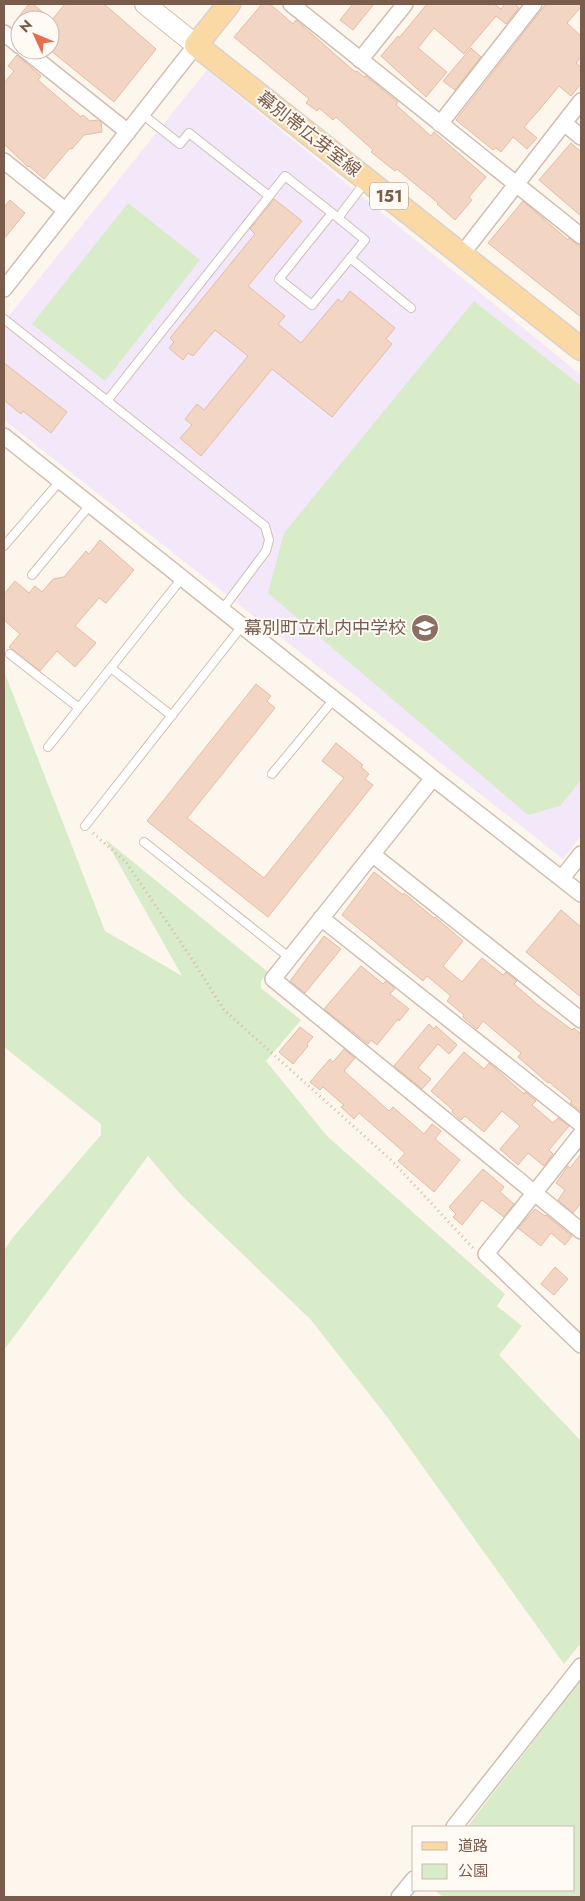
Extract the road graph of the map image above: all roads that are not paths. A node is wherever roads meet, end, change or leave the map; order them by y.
1 (145, 4) edge
2 (229, 4) edge
3 (291, 4) edge
4 (405, 4) edge
5 (534, 4) edge
6 (196, 45) junction
7 (38, 60) edge
8 (360, 60) junction
9 (581, 101) edge
10 (142, 114) junction
11 (564, 123) junction
12 (440, 124) junction
13 (128, 132) junction
14 (581, 136) edge
15 (4, 161) edge
16 (368, 180) junction
17 (516, 184) junction
18 (269, 196) junction
19 (66, 210) junction
20 (335, 216) junction
21 (581, 236) edge
22 (462, 254) junction
23 (350, 258) junction
24 (4, 289) edge
25 (411, 308) dead end
26 (4, 319) edge
27 (581, 349) edge
28 (107, 401) junction
29 (4, 436) edge
30 (60, 480) junction
31 (90, 505) junction
32 (4, 546) edge
33 (32, 575) dead end
34 (182, 578) junction
35 (222, 610) junction
36 (242, 626) junction
37 (10, 654) dead end
38 (111, 668) junction
39 (334, 699) junction
40 (79, 708) junction
41 (172, 716) junction
42 (48, 748) dead end
43 (272, 774) dead end
44 (433, 778) junction
45 (85, 826) road end
46 (144, 842) dead end
47 (372, 854) junction
48 (581, 854) edge
49 (562, 878) junction
50 (581, 894) edge
51 (322, 918) junction
52 (290, 958) junction
53 (581, 1020) edge
54 (581, 1124) edge
55 (581, 1134) edge
56 (534, 1194) junction
57 (581, 1231) edge
58 (581, 1344) edge
59 (581, 1666) edge
60 (455, 1826) edge
61 (412, 1881) edge
62 (399, 1897) edge

1 - 6 main road
2 - 6 main road
3 - 8 street
4 - 8 street
5 - 12 street
6 - 10 street
6 - 16 main road, 幕別帯広芽室線 / 151
7 - 13 street
8 - 12 street
9 - 11 street
10 - 13 street
10 - 18 lane
11 - 14 street
11 - 17 street
12 - 17 street
13 - 19 street
15 - 19 street
16 - 20 lane
16 - 22 main road, 幕別帯広芽室線 / 151
17 - 21 street
17 - 22 street
18 - 20 lane
18 - 28 lane
19 - 24 street
20 - 23 lane
20 - 23 lane
22 - 27 main road, 幕別帯広芽室線 / 151
23 - 25 lane
26 - 28 lane
28 - 35 lane
29 - 30 street
30 - 31 street
30 - 32 lane
31 - 33 lane
31 - 34 street
34 - 35 street
34 - 38 lane
35 - 36 street
36 - 39 street
36 - 41 lane
37 - 40 lane
38 - 40 lane
38 - 41 lane
39 - 43 lane
39 - 44 street
40 - 42 lane
41 - 45 lane
44 - 47 street
44 - 49 street
46 - 52 lane
47 - 51 street
47 - 53 street
48 - 49 street
49 - 50 street
51 - 52 street
51 - 54 street
52 - 56 street
55 - 56 street
56 - 57 street
56 - 58 street
59 - 60 street
61 - 62 street

